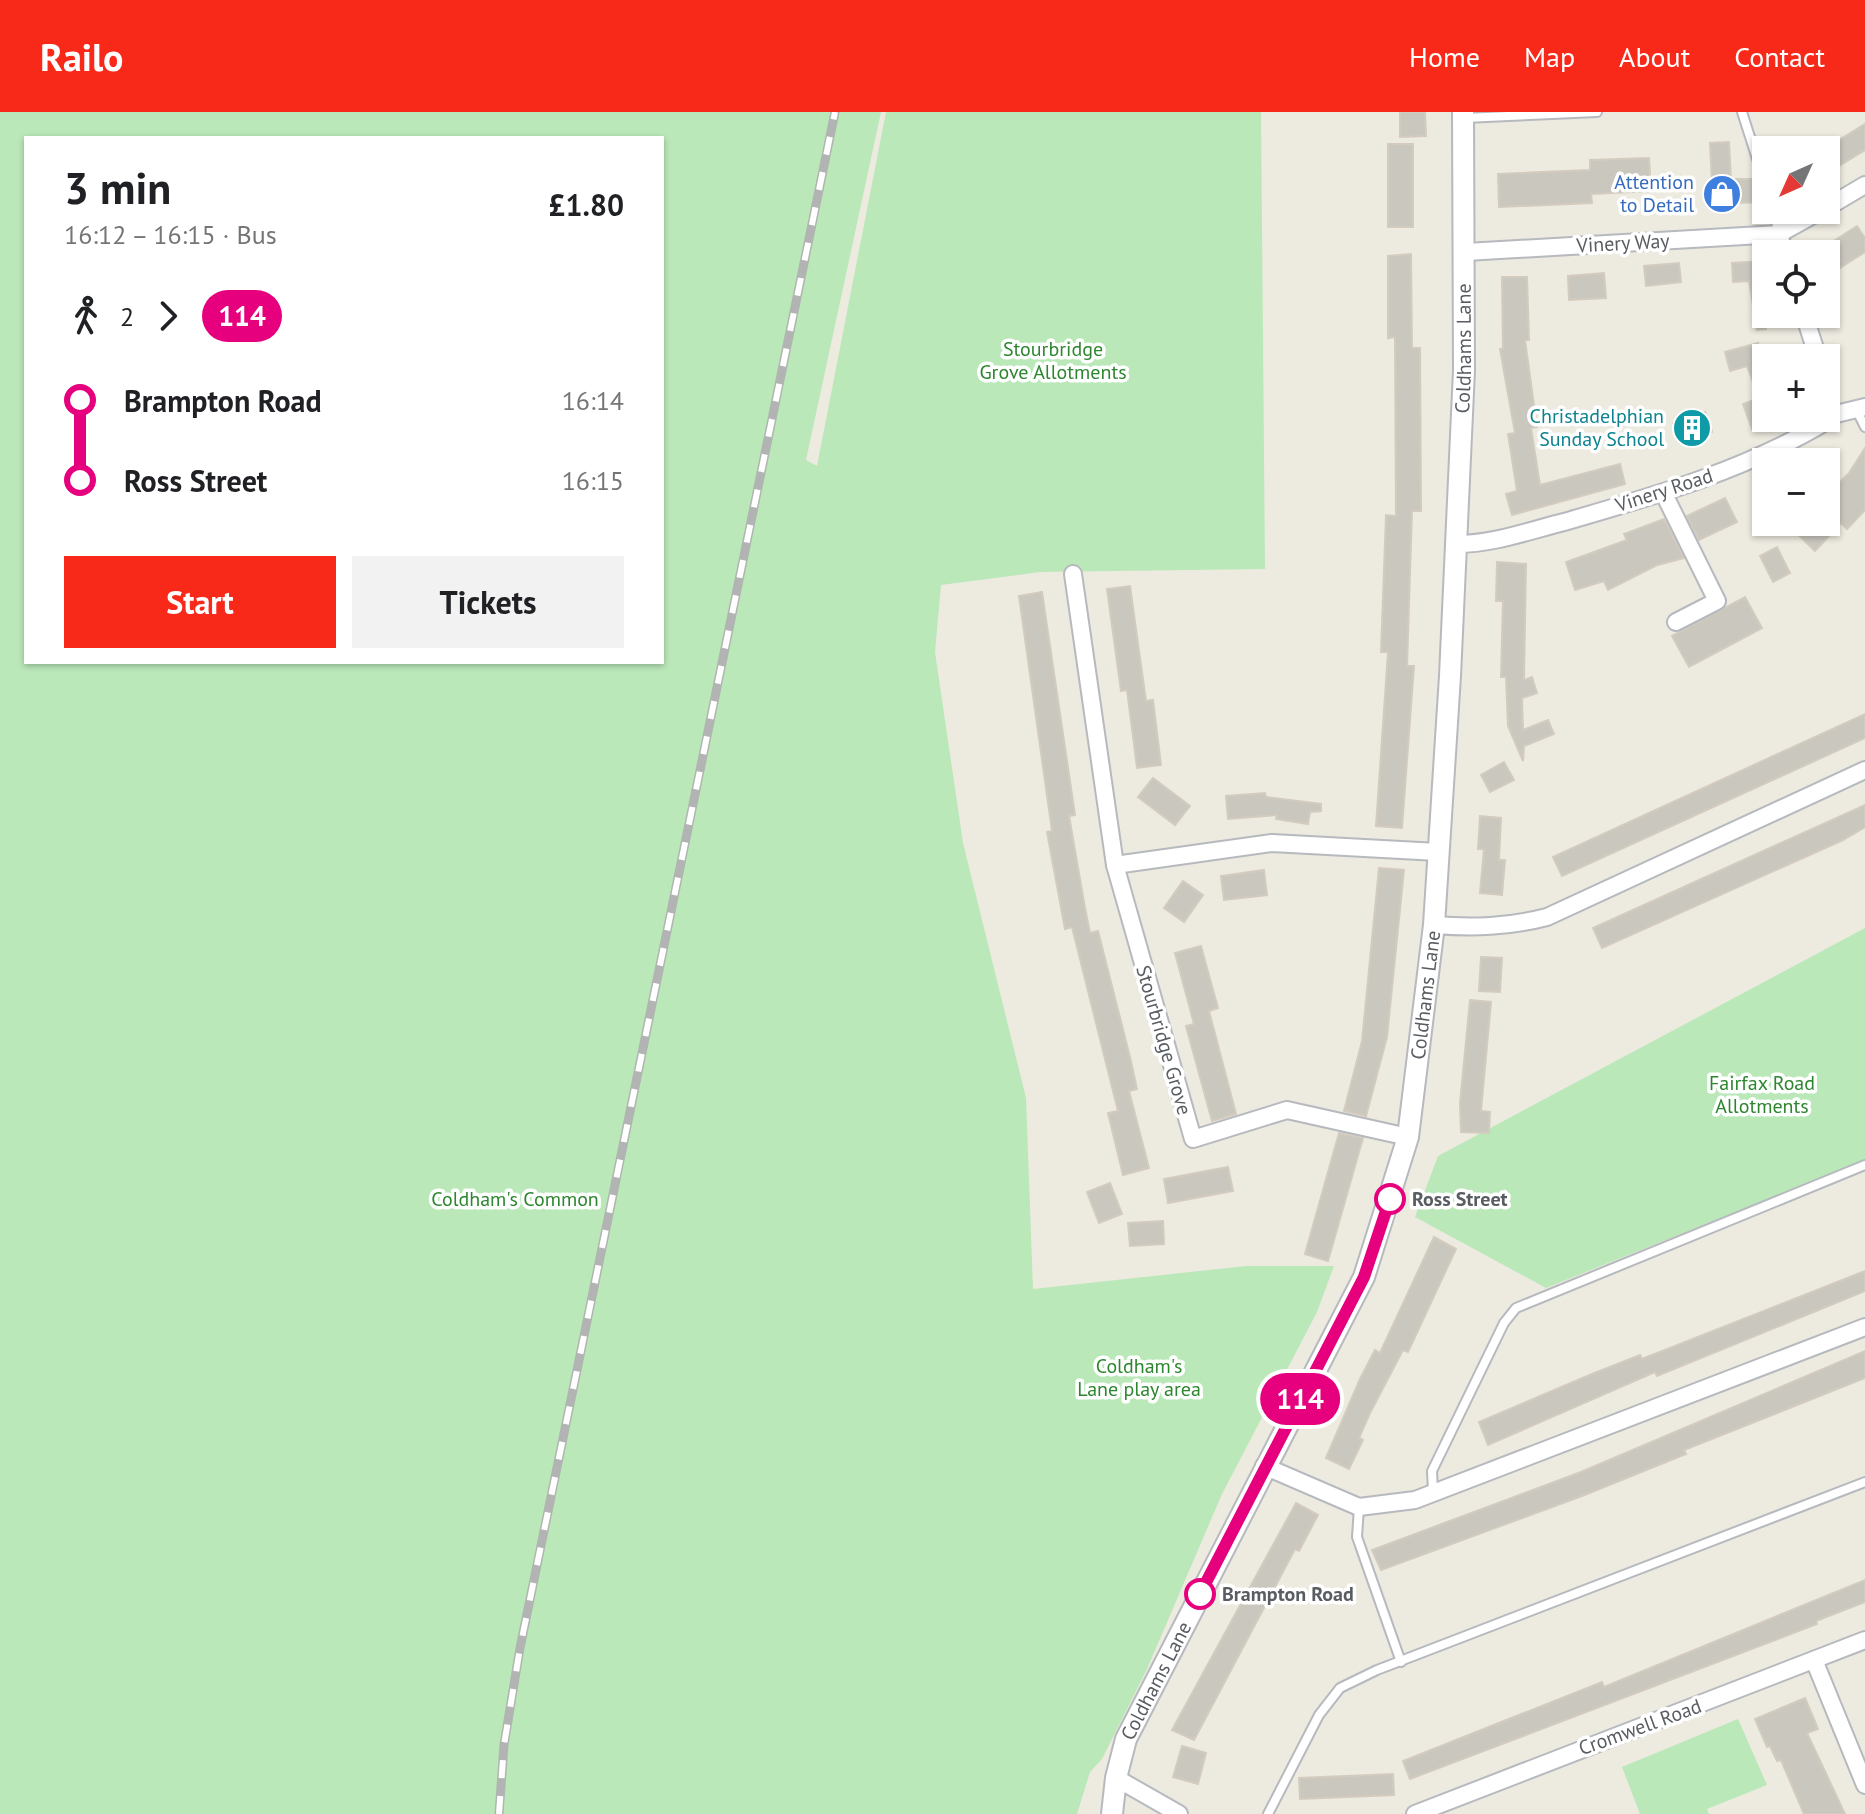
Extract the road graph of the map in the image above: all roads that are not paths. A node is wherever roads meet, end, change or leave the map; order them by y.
1 (1597, 112) edge
2 (1742, 112) edge
3 (1463, 115) edge
4 (1752, 143) edge
5 (1865, 185) edge
6 (1840, 200) edge
7 (1776, 224) edge
8 (1797, 224) edge
9 (1779, 234) junction
10 (1781, 240) edge
11 (1466, 252) junction
12 (1860, 408) edge
13 (1840, 413) edge
14 (1865, 427) edge
15 (1806, 432) edge
16 (1664, 494) junction
17 (1456, 544) junction
18 (1073, 574) dead end
19 (1676, 622) dead end
20 (1865, 770) edge
21 (1438, 852) junction
22 (1115, 865) junction
23 (1434, 925) junction
24 (1408, 1137) junction
25 (1865, 1165) edge
26 (1865, 1327) edge
27 (1264, 1466) junction
28 (1865, 1482) edge
29 (1433, 1493) junction
30 (1359, 1507) junction
31 (1865, 1640) edge
32 (1814, 1660) junction
33 (1401, 1662) junction
34 (1116, 1778) junction
35 (1865, 1785) edge
36 (1458, 1797) junction
37 (1170, 1812) edge
38 (1112, 1814) edge
39 (1268, 1814) edge
40 (1415, 1814) edge
41 (1465, 1814) edge

1 - 3 lane
2 - 4 lane
3 - 11 street, Coldhams Lane
5 - 6 street
7 - 9 lane
8 - 9 street
9 - 10 street
9 - 11 street, Vinery Way
11 - 17 street, Coldhams Lane
12 - 13 street, Vinery Road
12 - 14 lane
15 - 16 street, Vinery Road
16 - 17 street, Vinery Road
16 - 19 street
17 - 21 street, Coldhams Lane
18 - 22 street, Stourbridge Grove
20 - 23 street
21 - 22 street
21 - 23 street, Coldhams Lane
22 - 24 street, Stourbridge Grove
23 - 24 street, Coldhams Lane
24 - 27 street, Coldhams Lane
25 - 29 lane
26 - 29 street
27 - 30 street
27 - 34 street, Coldhams Lane
28 - 33 lane
29 - 30 street
30 - 33 lane
31 - 32 street, Cromwell Road
32 - 35 street
32 - 36 street, Cromwell Road
33 - 39 lane
34 - 37 street
34 - 38 street, Coldhams Lane
36 - 40 street, Cromwell Road
36 - 41 street

